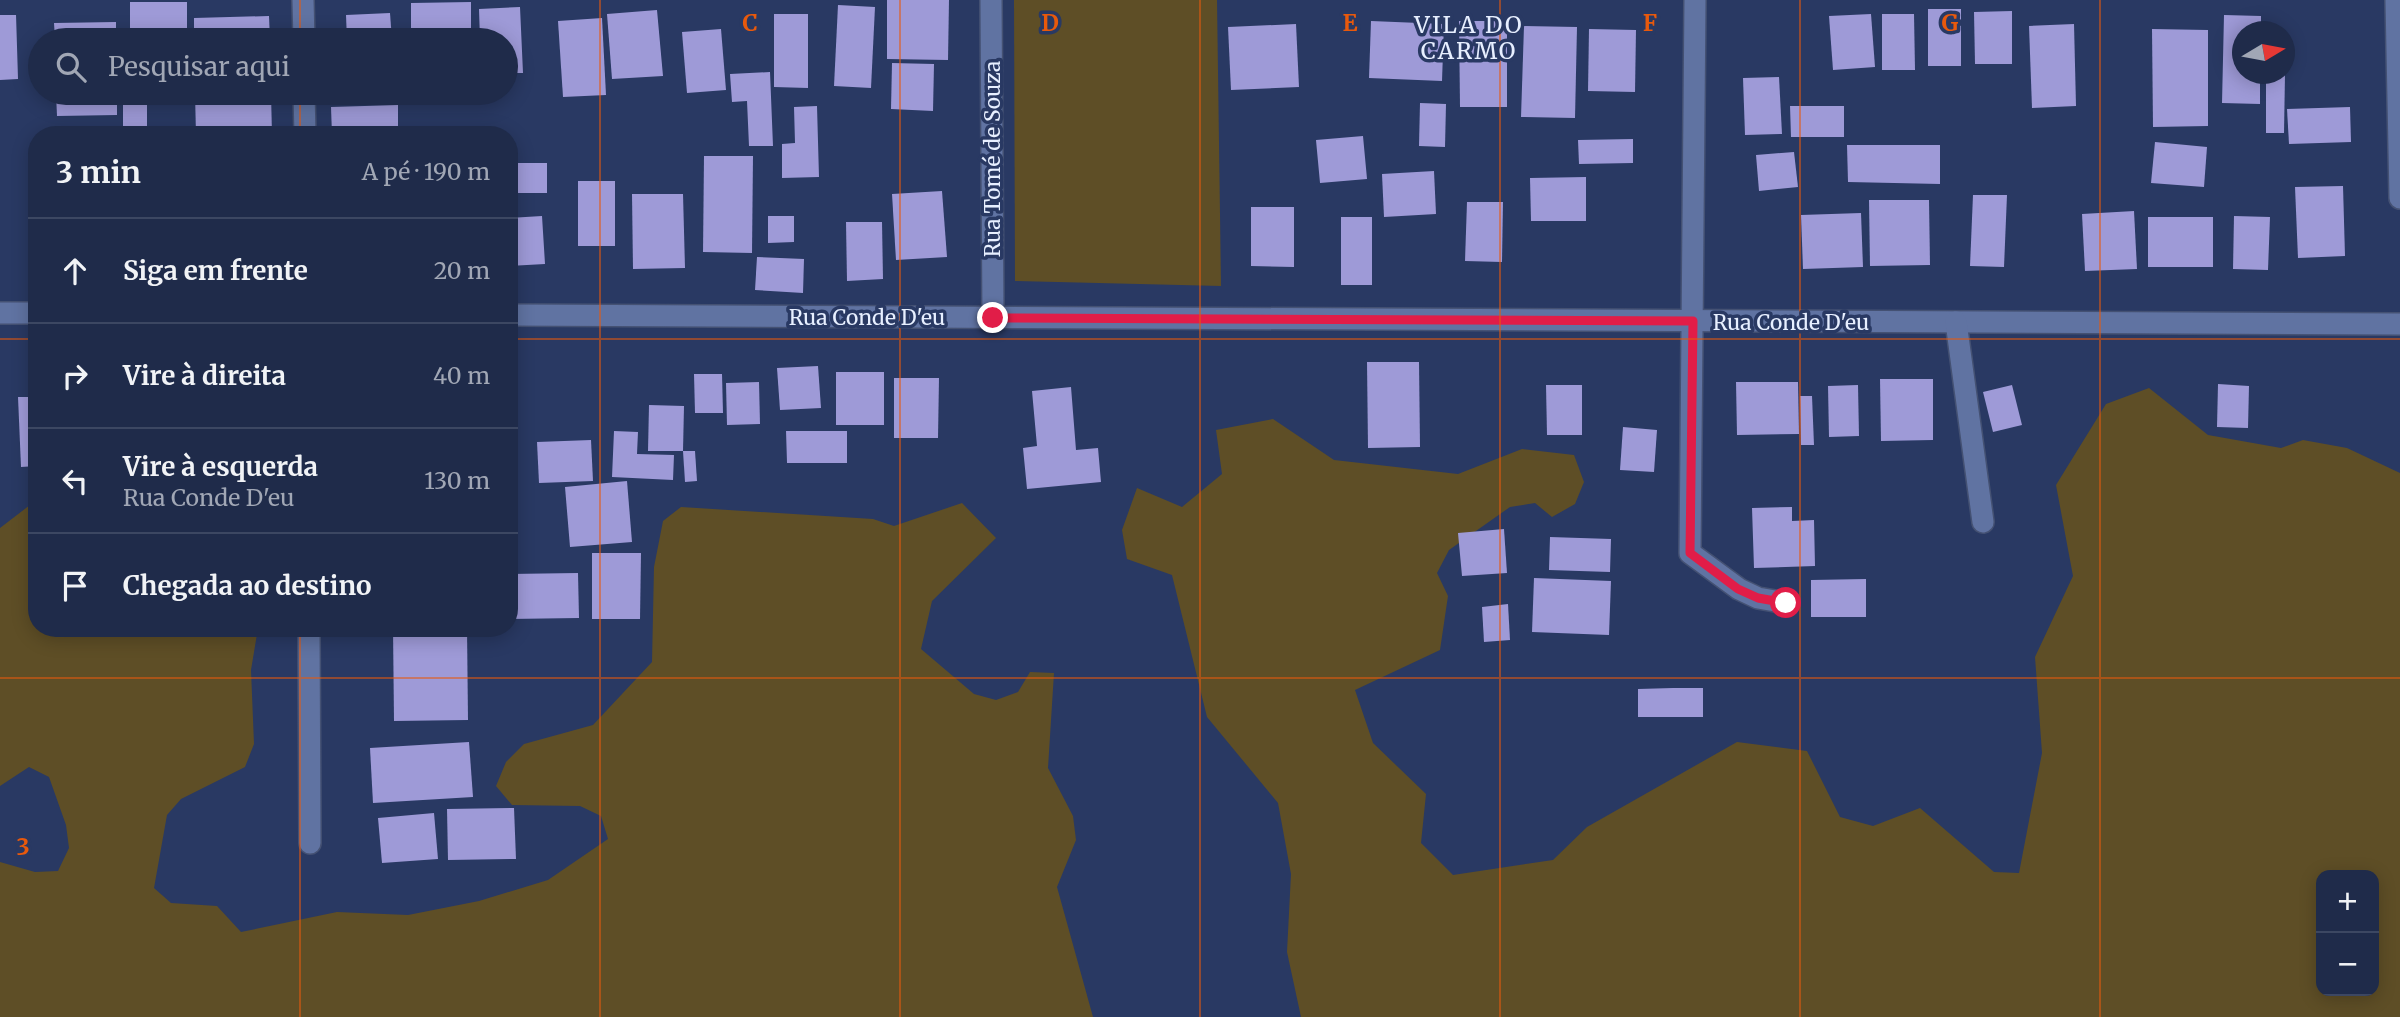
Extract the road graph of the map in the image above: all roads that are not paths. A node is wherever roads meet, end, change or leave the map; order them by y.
1 (303, 0) edge
2 (991, 0) edge
3 (1695, 0) edge
4 (2396, 0) edge
5 (304, 28) edge
6 (304, 105) edge
7 (305, 126) edge
8 (2400, 198) edge
9 (0, 313) edge
10 (28, 313) edge
11 (518, 315) edge
12 (993, 318) junction
13 (1693, 321) junction
14 (1956, 323) junction
15 (2400, 324) edge
16 (1983, 522) dead end
17 (1786, 603) dead end
18 (309, 637) edge
19 (310, 843) dead end

1 - 5 street
2 - 12 street, Rua Tomé de Souza
3 - 13 street
4 - 8 street
6 - 7 street
9 - 10 street
11 - 12 street, Rua Conde D'eu
12 - 13 street, Rua Conde D'eu
13 - 14 street, Rua Conde D'eu
13 - 17 street
14 - 15 street, Rua Conde D'eu
14 - 16 street
18 - 19 street

